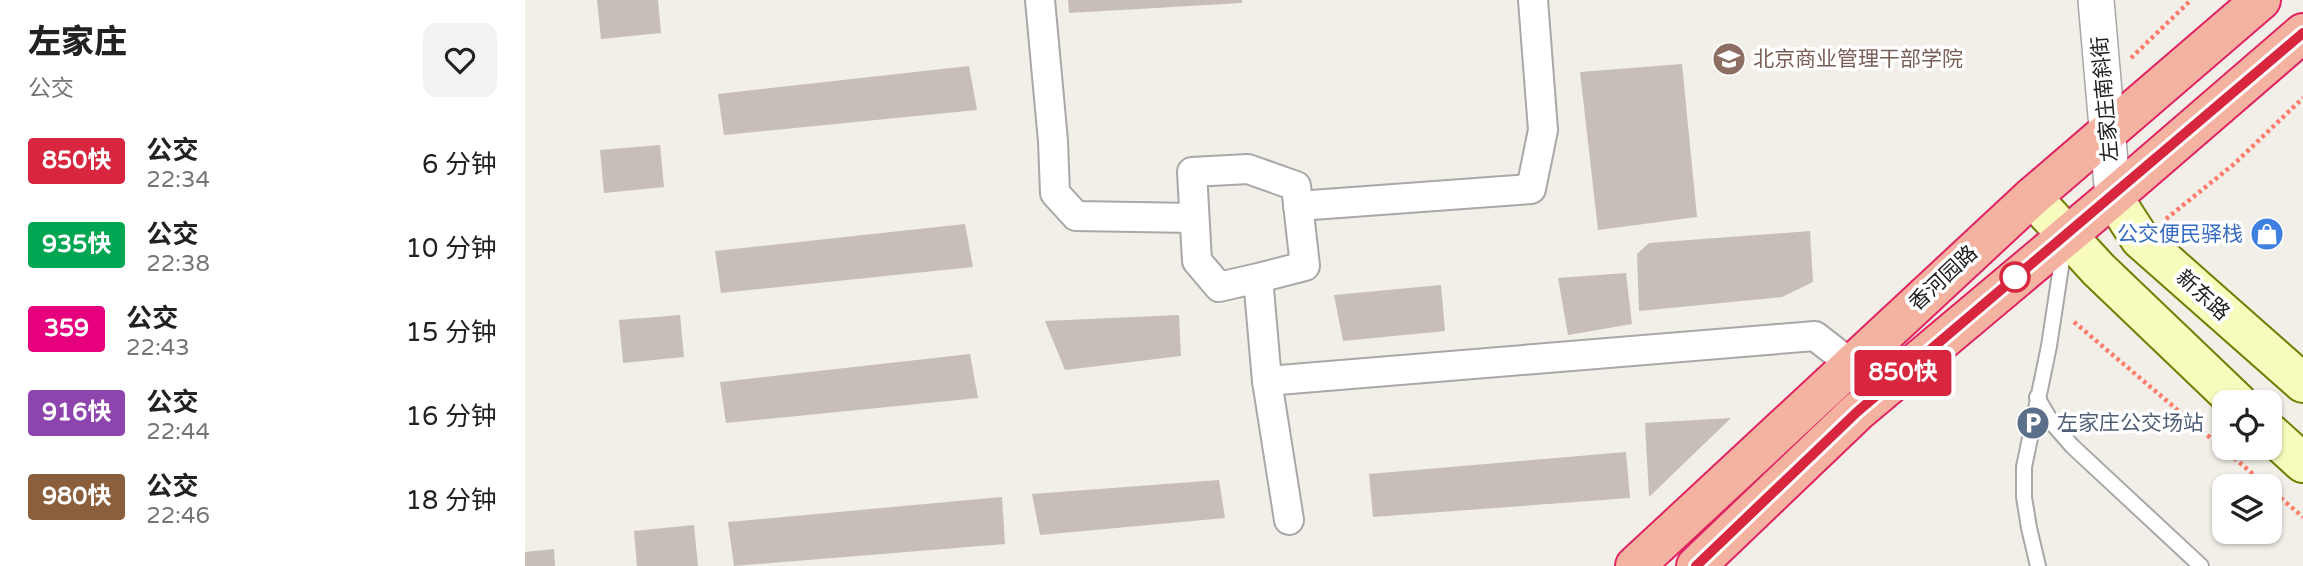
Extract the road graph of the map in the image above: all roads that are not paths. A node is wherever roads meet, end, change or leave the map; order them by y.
1 (1040, 0) edge
2 (1533, 0) edge
3 (2096, 0) edge
4 (2261, 0) edge
5 (2303, 33) edge
6 (2109, 130) junction
7 (2032, 197) junction
8 (2113, 197) junction
9 (1298, 206) junction
10 (1194, 218) junction
11 (2066, 235) junction
12 (1258, 278) junction
13 (1851, 364) junction
14 (1267, 381) junction
15 (2303, 383) edge
16 (2225, 390) edge
17 (2037, 397) junction
18 (2282, 444) edge
19 (2303, 463) edge
20 (1289, 520) dead end
21 (1635, 566) edge
22 (1696, 566) edge
23 (2038, 566) edge
24 (2201, 566) edge

1 - 10 street
2 - 9 street
3 - 6 street, 左家庄南斜街
4 - 6 highway, 香河园路
5 - 8 highway
6 - 7 highway, 香河园路
6 - 8 street, 左家庄南斜街
7 - 11 main road
7 - 13 highway, 香河园路
8 - 11 highway
8 - 15 main road, 新东路
9 - 10 street
9 - 12 street
10 - 12 street
11 - 16 main road
11 - 17 lane
11 - 22 highway
12 - 14 street
13 - 14 street
13 - 21 highway, 香河园路
14 - 20 street
17 - 23 lane
17 - 24 lane
18 - 19 main road

